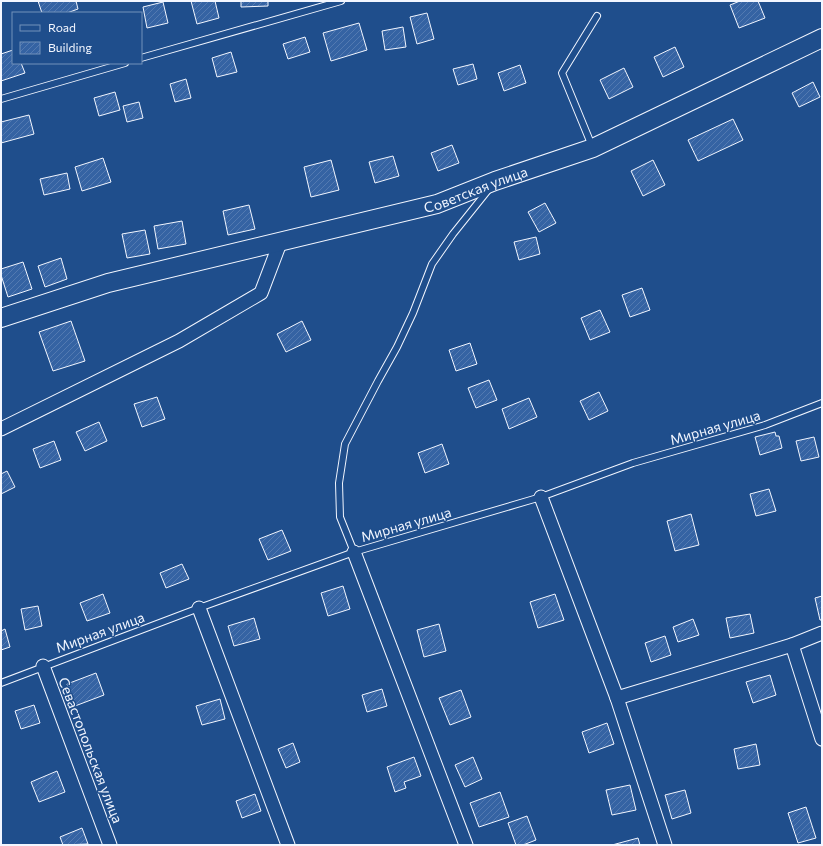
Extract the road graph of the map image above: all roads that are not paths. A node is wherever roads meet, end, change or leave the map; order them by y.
1 (341, 1) edge
2 (597, 16) dead end
3 (822, 38) edge
4 (142, 58) edge
5 (122, 64) edge
6 (1, 99) edge
7 (592, 148) junction
8 (495, 181) junction
9 (280, 242) junction
10 (1, 318) edge
11 (822, 403) edge
12 (1, 429) edge
13 (541, 497) junction
14 (354, 552) junction
15 (199, 608) junction
16 (822, 633) edge
17 (792, 645) junction
18 (43, 666) junction
19 (1, 683) edge
20 (616, 698) junction
21 (822, 738) edge
22 (110, 845) edge
23 (288, 845) edge
24 (466, 845) edge
25 (665, 845) edge

1 - 4 lane
2 - 7 lane
3 - 7 street, Советская улица
5 - 6 lane
7 - 8 street, Советская улица
8 - 9 street, Советская улица
8 - 14 lane
9 - 10 street, Советская улица
9 - 12 street
11 - 13 lane, Мирная улица
13 - 14 lane, Мирная улица
13 - 20 street
14 - 15 lane, Мирная улица
14 - 24 street
15 - 18 lane, Мирная улица
15 - 23 street
16 - 17 street
17 - 20 street
17 - 21 street
18 - 19 lane, Мирная улица
18 - 22 street, Севастопольская улица
20 - 25 street

